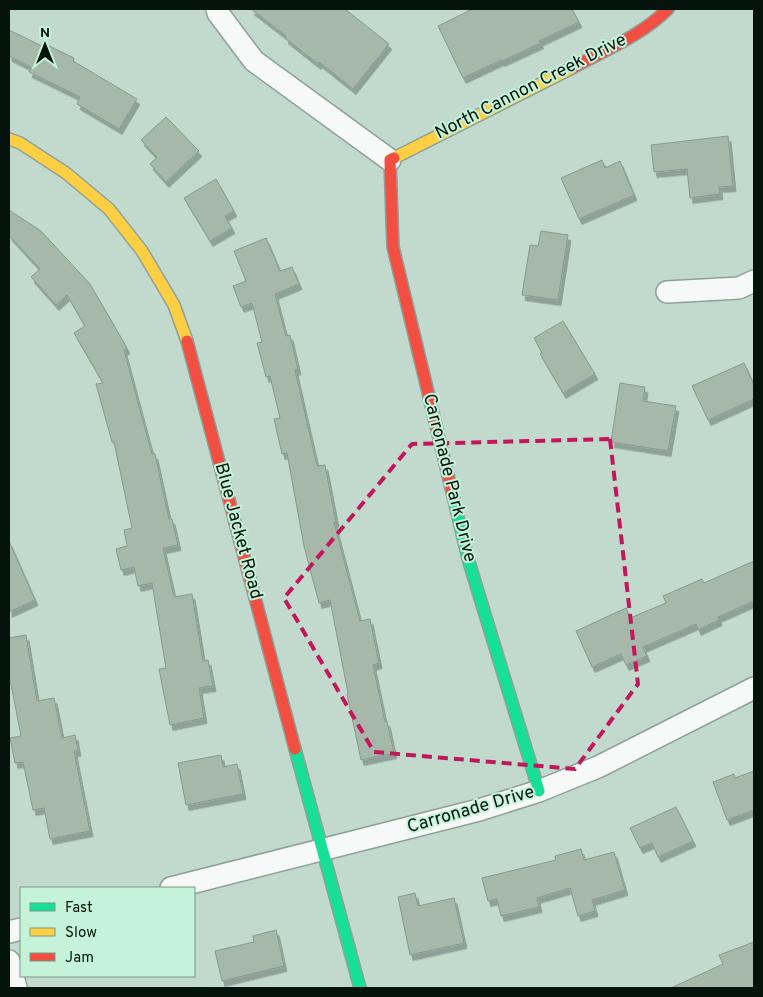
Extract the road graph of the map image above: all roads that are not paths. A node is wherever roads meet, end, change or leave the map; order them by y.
1 (217, 9) edge
2 (668, 9) edge
3 (9, 138) edge
4 (390, 160) junction
5 (754, 281) edge
6 (667, 292) dead end
7 (754, 688) edge
8 (540, 791) junction
9 (322, 849) junction
10 (175, 887) edge
11 (9, 961) edge
12 (16, 988) edge
13 (360, 988) edge

1 - 4 street
2 - 4 street, North Cannon Creek Drive
3 - 9 street, Blue Jacket Road
4 - 8 street, Carronade Park Drive
5 - 6 street
7 - 8 street, Carronade Drive
8 - 9 street, Carronade Drive
9 - 10 street, Carronade Drive
9 - 13 street, Blue Jacket Road
11 - 12 street

